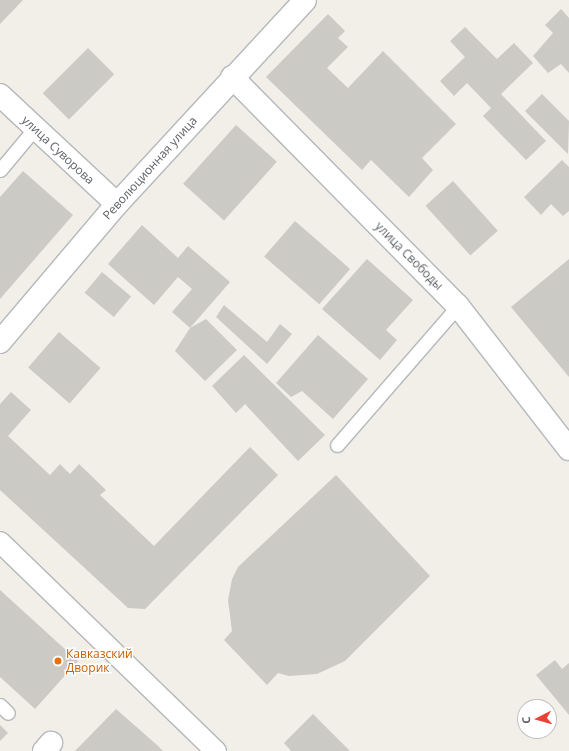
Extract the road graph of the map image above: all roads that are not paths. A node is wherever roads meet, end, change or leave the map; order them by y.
1 (305, 0) edge
2 (232, 77) junction
3 (0, 95) edge
4 (35, 128) junction
5 (0, 170) edge
6 (117, 204) junction
7 (458, 306) junction
8 (0, 342) edge
9 (337, 445) dead end
10 (569, 449) edge
11 (0, 542) edge
12 (216, 751) edge

1 - 2 street, Революционная улица
2 - 6 street, Революционная улица
2 - 7 street, улица Свободы
3 - 4 street, улица Суворова
4 - 5 lane
4 - 6 street, улица Суворова
6 - 8 street, Революционная улица
7 - 9 lane
7 - 10 street, улица Свободы
11 - 12 street

